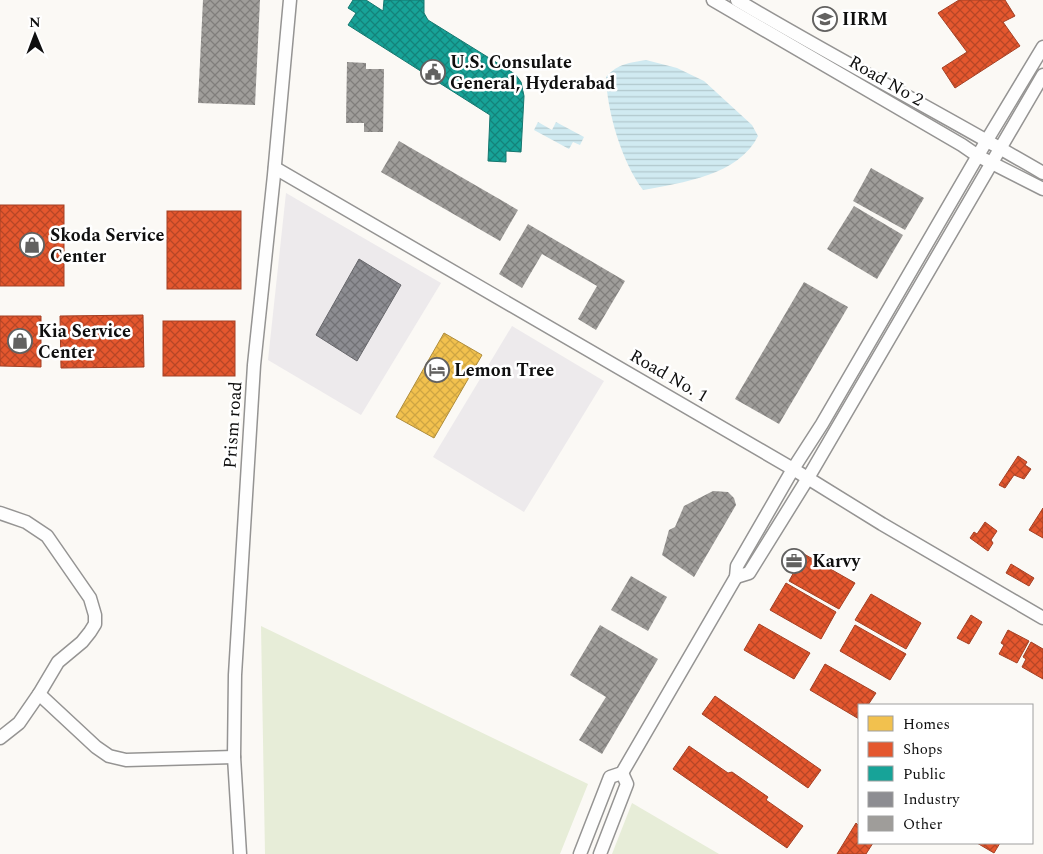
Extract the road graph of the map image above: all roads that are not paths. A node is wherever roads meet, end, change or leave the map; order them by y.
1 (290, 0) edge
2 (713, 0) edge
3 (737, 0) edge
4 (1043, 47) edge
5 (1043, 75) edge
6 (987, 140) junction
7 (1001, 148) junction
8 (978, 156) junction
9 (991, 163) junction
10 (275, 168) junction
11 (1043, 173) edge
12 (1043, 189) edge
13 (793, 469) junction
14 (808, 478) junction
15 (0, 513) edge
16 (736, 577) junction
17 (1043, 618) edge
18 (39, 694) junction
19 (0, 738) edge
20 (234, 757) junction
21 (622, 773) junction
22 (240, 854) edge
23 (580, 854) edge
24 (600, 854) edge

1 - 10 street, Prism road
2 - 8 street, Road No 2
3 - 6 street, Road No 2
4 - 6 street
5 - 7 street
6 - 7 street, Road No 2
6 - 8 street
7 - 9 street
7 - 11 street, Road No 2
8 - 9 street, Road No 2
8 - 13 street
9 - 12 street, Road No 2
9 - 14 street
10 - 13 street, Road No. 1
10 - 20 street, Prism road
13 - 14 street, Road No. 1
13 - 16 street
14 - 16 street
14 - 17 street, Road No. 1
15 - 18 street
16 - 21 street
18 - 19 street
18 - 20 street
20 - 22 street, Prism road
21 - 23 street
21 - 24 street

